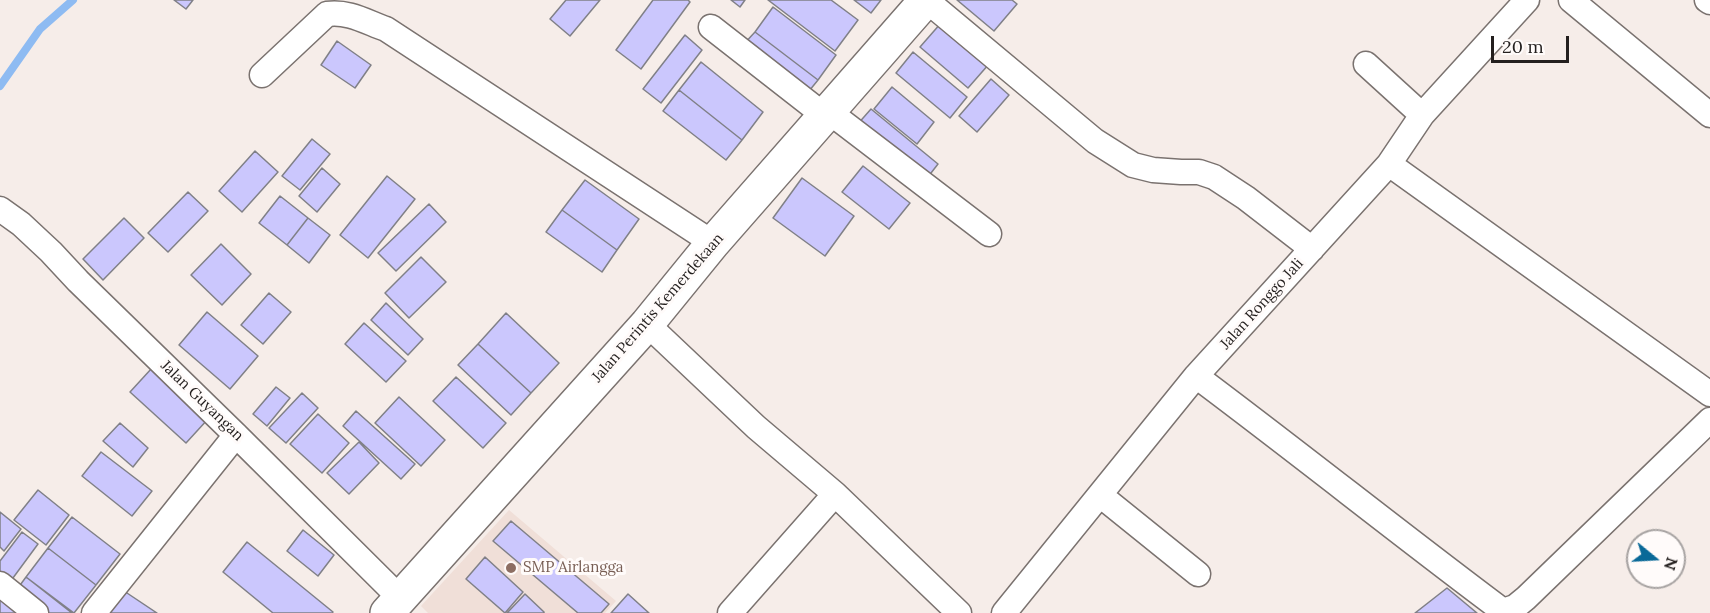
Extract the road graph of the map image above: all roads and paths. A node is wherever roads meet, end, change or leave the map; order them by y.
1 (926, 0) edge
2 (1527, 0) edge
3 (1571, 0) edge
4 (711, 27) dead end
5 (1366, 64) dead end
6 (262, 75) dead end
7 (826, 113) junction
8 (1422, 115) junction
9 (1710, 115) edge
10 (1389, 164) junction
11 (0, 209) edge
12 (989, 234) dead end
13 (712, 243) junction
14 (1312, 249) junction
15 (647, 324) junction
16 (1196, 376) junction
17 (1710, 394) edge
18 (1710, 420) edge
19 (236, 435) junction
20 (836, 494) junction
21 (1100, 495) junction
22 (1198, 574) dead end
23 (0, 584) edge
24 (394, 606) edge
25 (36, 613) edge
26 (94, 613) edge
27 (730, 613) edge
28 (959, 613) edge
29 (1004, 613) edge

1 - 7 main road, Jalan Perintis Kemerdekaan
1 - 14 street
2 - 8 street, Jalan Ronggo Jali
3 - 9 street
4 - 7 street
5 - 8 street
6 - 13 street
7 - 12 street
7 - 13 main road, Jalan Perintis Kemerdekaan
8 - 10 street, Jalan Ronggo Jali
10 - 14 street, Jalan Ronggo Jali
10 - 17 street
11 - 19 street, Jalan Guyangan
13 - 15 main road, Jalan Perintis Kemerdekaan
14 - 16 street, Jalan Ronggo Jali
15 - 20 street
15 - 24 main road, Jalan Perintis Kemerdekaan
16 - 18 street
16 - 21 street, Jalan Ronggo Jali
19 - 24 street, Jalan Guyangan
19 - 26 street
20 - 27 street
20 - 28 street
21 - 22 street
21 - 29 street, Jalan Ronggo Jali
23 - 25 street

